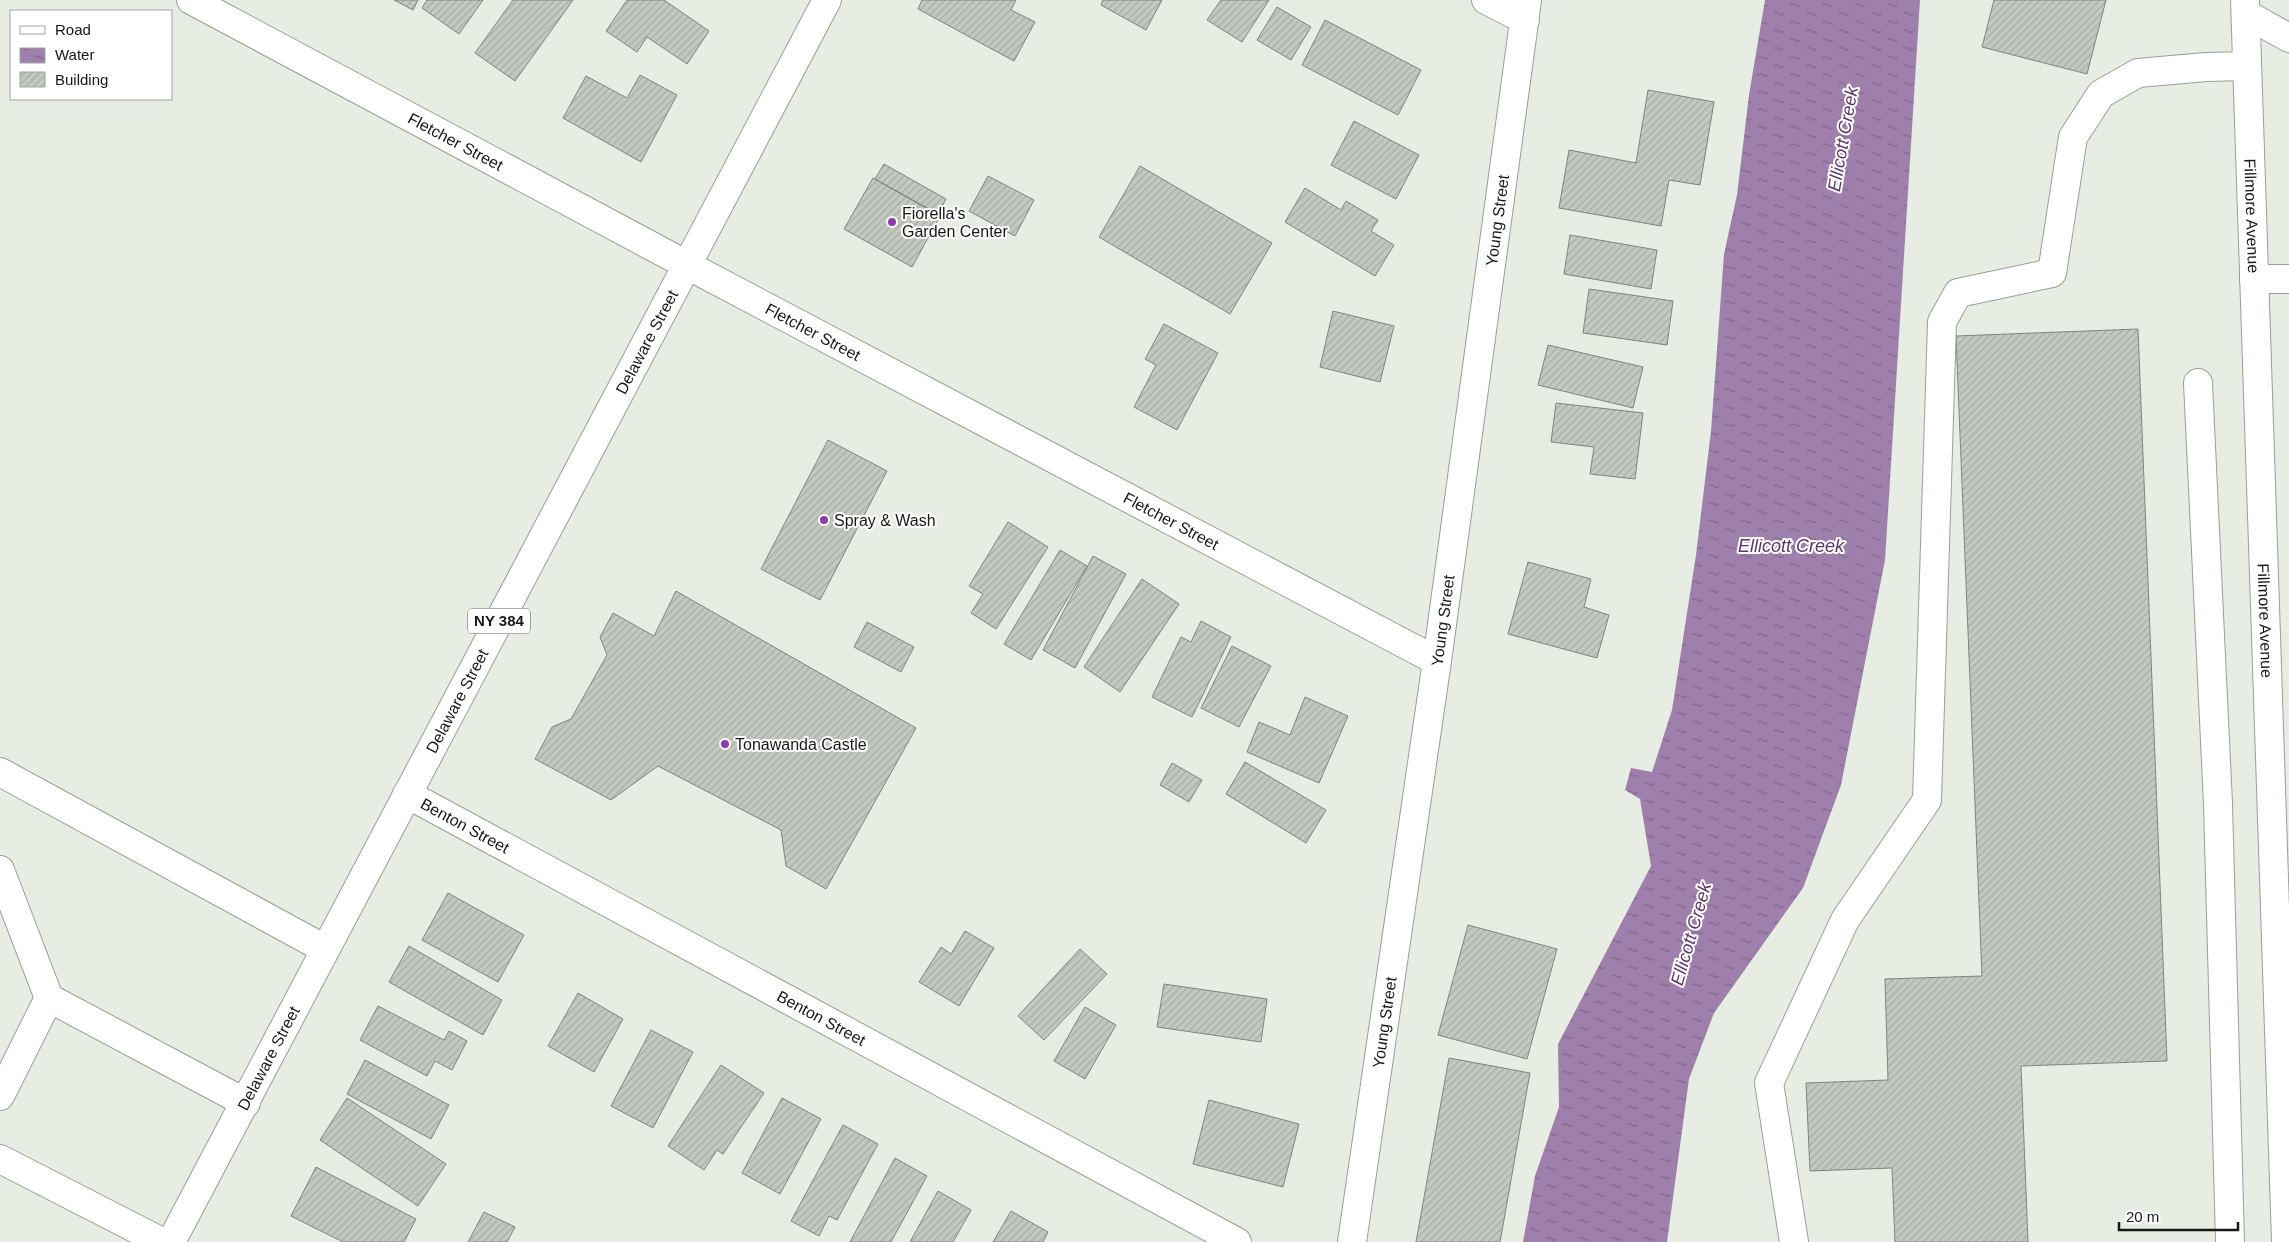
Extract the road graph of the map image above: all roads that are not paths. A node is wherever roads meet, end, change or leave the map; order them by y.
1 (192, 0) edge
2 (827, 0) edge
3 (1486, 0) edge
4 (2245, 7) edge
5 (1526, 10) edge
6 (2289, 38) edge
7 (2247, 66) junction
8 (687, 265) junction
9 (2254, 278) junction
10 (2289, 279) edge
11 (2198, 383) dead end
12 (1437, 661) junction
13 (2279, 712) edge
14 (0, 772) edge
15 (407, 794) junction
16 (0, 870) edge
17 (325, 949) junction
18 (49, 998) junction
19 (0, 1096) edge
20 (246, 1103) junction
21 (0, 1159) edge
22 (162, 1242) edge
23 (172, 1242) edge
24 (1237, 1242) edge
25 (1352, 1242) edge
26 (1794, 1242) edge
27 (2230, 1242) edge
28 (2286, 1242) edge

1 - 8 street, Fletcher Street
2 - 8 street, Delaware Street / NY 384
3 - 5 street
4 - 6 street
4 - 7 street, Fillmore Avenue
5 - 12 street, Young Street
7 - 9 street, Fillmore Avenue
7 - 26 street
8 - 12 street, Fletcher Street
8 - 15 street, Delaware Street / NY 384
9 - 10 street
9 - 13 street, Fillmore Avenue
11 - 27 street
12 - 25 street, Young Street
13 - 28 street, Fillmore Avenue
14 - 17 street
15 - 17 street, Delaware Street / NY 384
15 - 24 street, Benton Street
16 - 18 street
17 - 20 street, Delaware Street / NY 384
18 - 19 street
18 - 20 street
20 - 23 street, Delaware Street / NY 384
21 - 22 street

